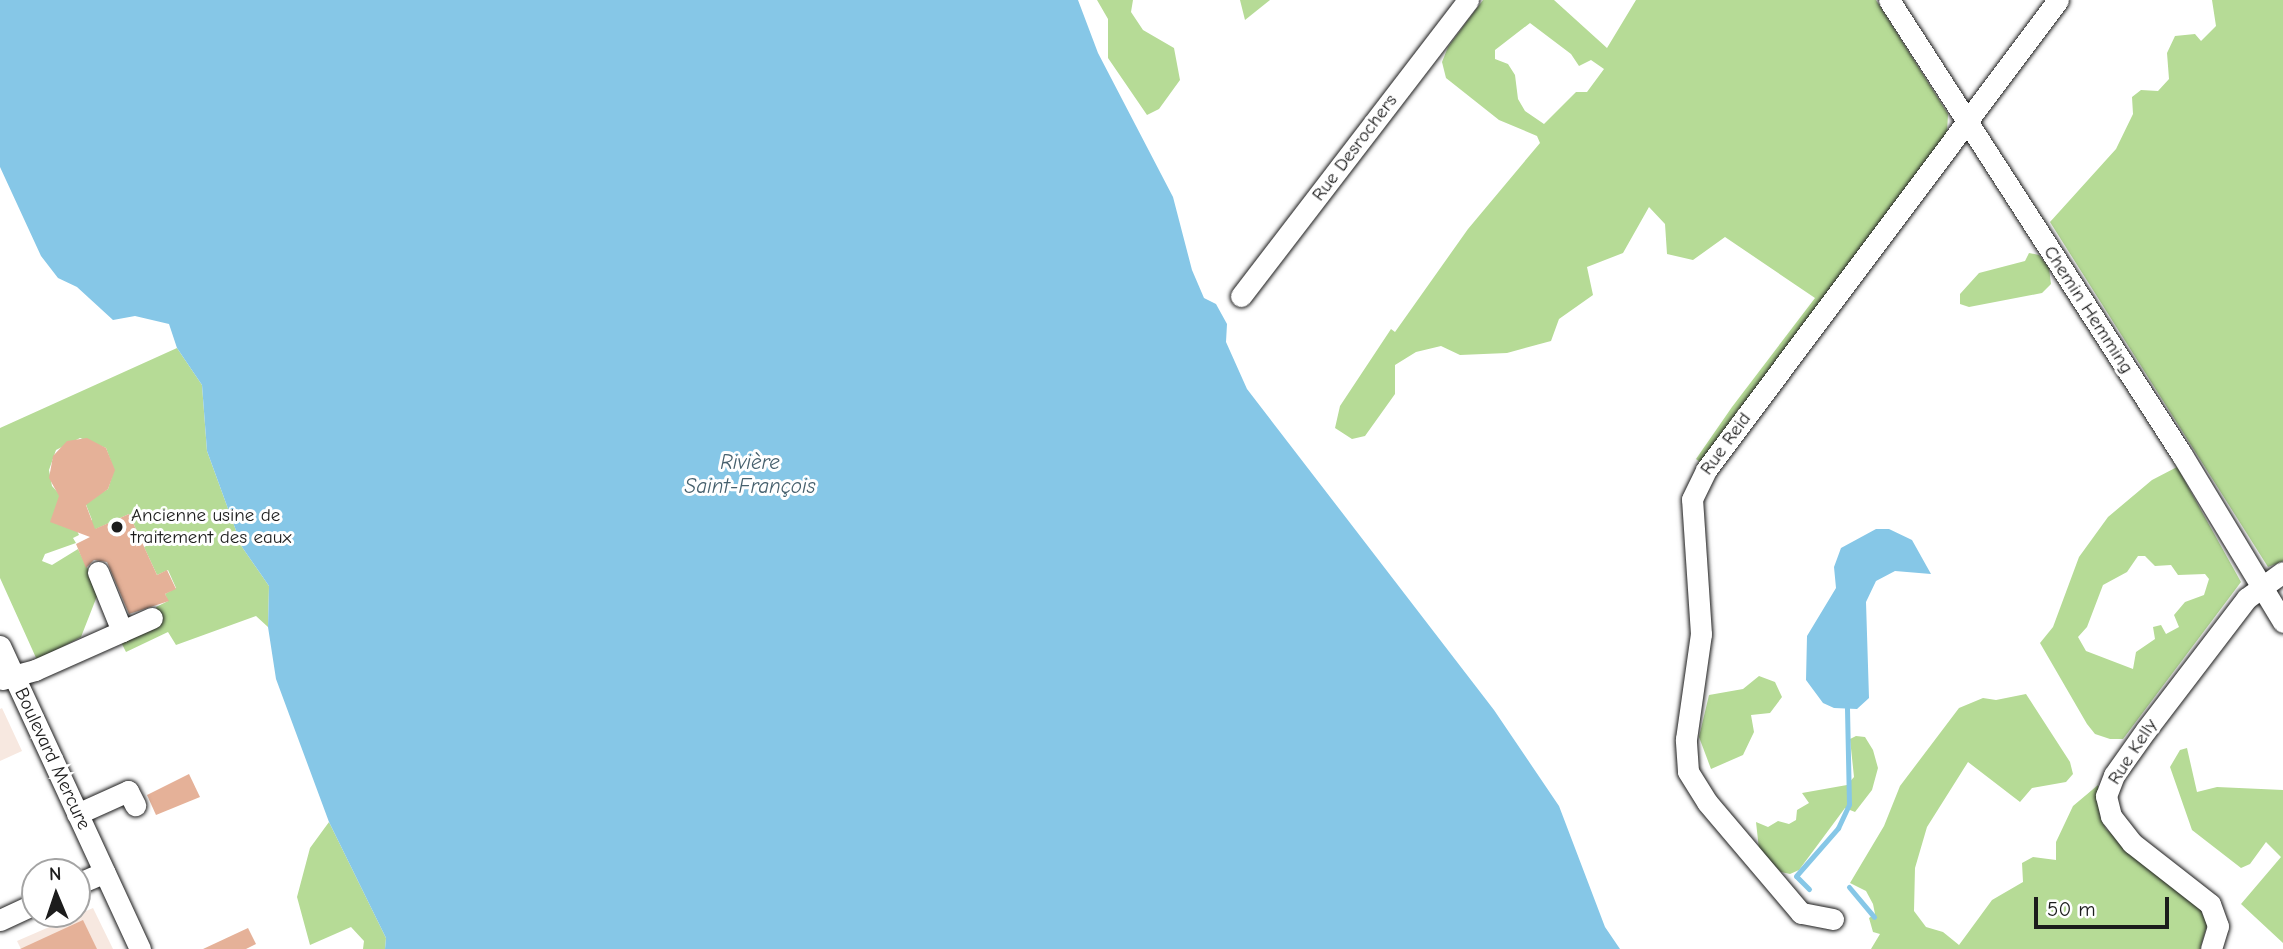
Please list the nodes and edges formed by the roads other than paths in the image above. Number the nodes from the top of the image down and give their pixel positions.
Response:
1 (1468, 0) edge
2 (1889, 0) edge
3 (2058, 0) edge
4 (1968, 122) junction
5 (1241, 296) dead end
6 (98, 572) dead end
7 (2283, 572) edge
8 (2262, 583) junction
9 (152, 618) dead end
10 (2283, 622) edge
11 (122, 631) junction
12 (0, 646) edge
13 (6, 677) edge
14 (135, 805) dead end
15 (77, 814) junction
16 (104, 872) junction
17 (91, 878) edge
18 (21, 910) edge
19 (1833, 919) dead end
20 (0, 920) edge
21 (140, 949) edge
22 (2211, 949) edge

1 - 5 street, Rue Desrochers
2 - 4 street, Chemin Hemming
3 - 4 street, Rue Reid
4 - 8 street, Chemin Hemming
4 - 19 street, Rue Reid
6 - 11 street
7 - 8 street
8 - 10 street, Chemin Hemming
8 - 22 street, Rue Kelly
9 - 11 street
11 - 13 street
12 - 13 street, Boulevard Mercure
13 - 15 street, Boulevard Mercure
14 - 15 street
15 - 16 street, Boulevard Mercure
16 - 17 street
16 - 21 street, Boulevard Mercure
18 - 20 street

